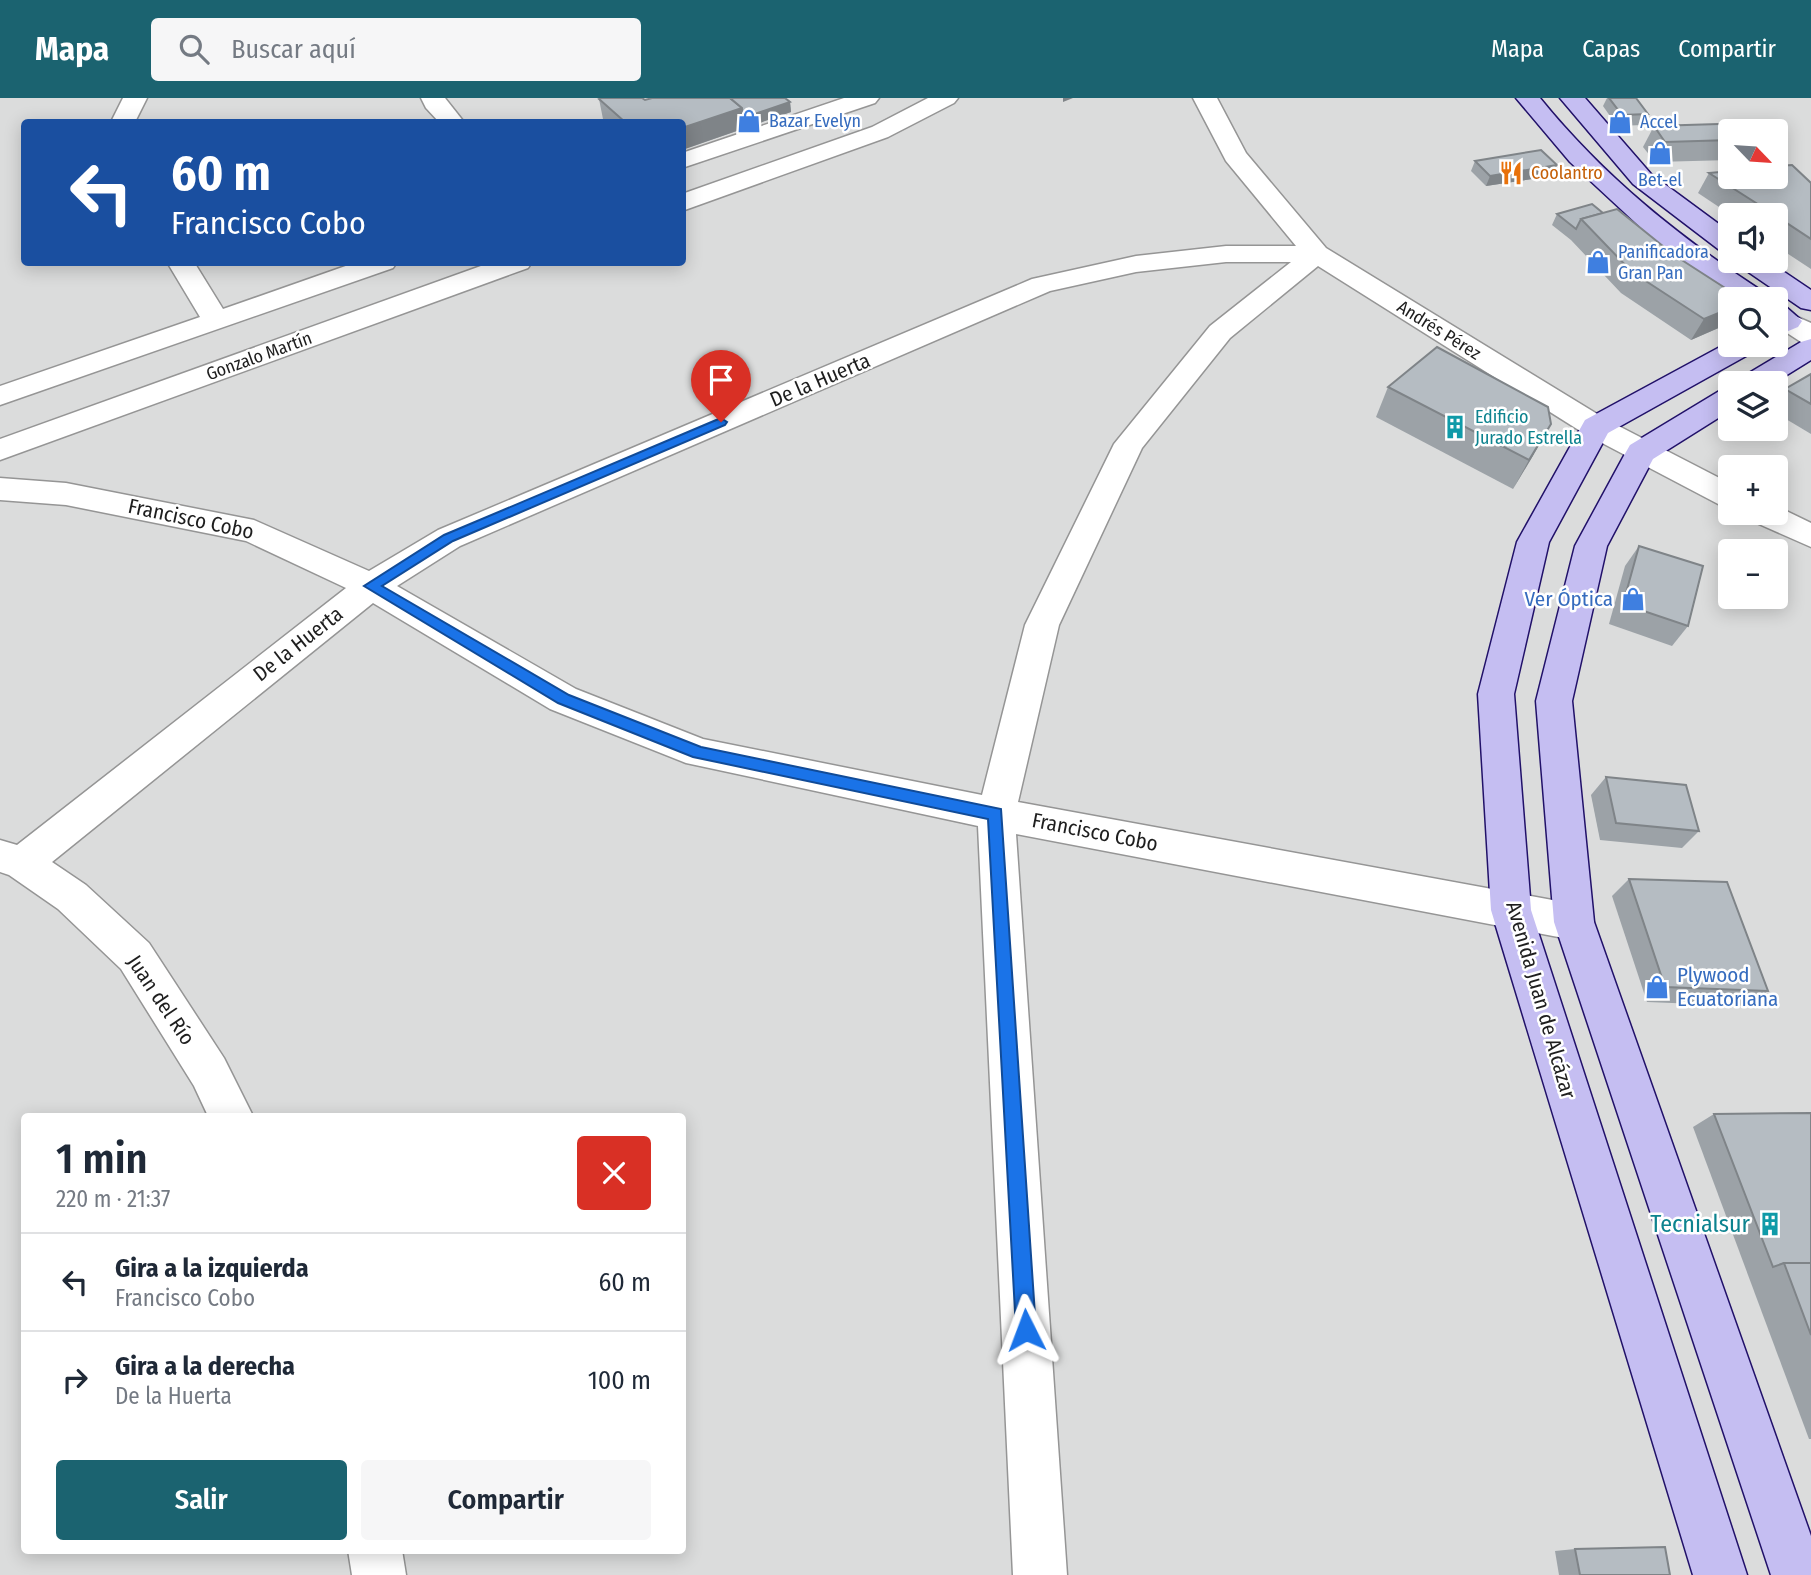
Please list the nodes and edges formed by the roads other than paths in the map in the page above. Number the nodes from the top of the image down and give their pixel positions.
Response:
1 (135, 98) edge
2 (433, 98) edge
3 (867, 98) edge
4 (946, 98) edge
5 (1205, 98) edge
6 (1528, 98) edge
7 (1572, 98) edge
8 (124, 119) edge
9 (449, 119) edge
10 (686, 160) edge
11 (686, 202) edge
12 (1718, 236) edge
13 (1317, 254) junction
14 (182, 266) edge
15 (372, 266) edge
16 (508, 266) edge
17 (1768, 273) edge
18 (1736, 287) edge
19 (1811, 302) edge
20 (215, 319) junction
21 (1811, 348) edge
22 (1723, 357) edge
23 (1774, 371) edge
24 (0, 396) edge
25 (1718, 405) edge
26 (1596, 427) junction
27 (61, 428) junction
28 (0, 450) edge
29 (1641, 452) junction
30 (0, 489) edge
31 (1718, 490) edge
32 (66, 494) junction
33 (1788, 525) edge
34 (1811, 536) edge
35 (371, 586) junction
36 (996, 814) junction
37 (11, 860) edge
38 (1511, 910) junction
39 (1574, 922) junction
40 (230, 1113) edge
41 (376, 1554) edge
42 (379, 1575) edge
43 (1040, 1575) edge
44 (1720, 1575) edge
45 (1798, 1575) edge

1 - 8 street
2 - 9 street
3 - 10 street
4 - 11 street
5 - 13 street, Andrés Pérez
6 - 18 street
7 - 12 street
13 - 26 street, Andrés Pérez
13 - 35 street, De la Huerta
13 - 36 street
14 - 20 street
15 - 20 street
16 - 27 street, Gonzalo Martín
17 - 19 street
20 - 24 street
21 - 23 street
22 - 26 street
25 - 29 street
26 - 29 street, Andrés Pérez
26 - 38 street, Avenida Juan de Alcázar
27 - 28 street, Gonzalo Martín
27 - 32 street
29 - 31 street, Andrés Pérez
29 - 39 street
30 - 32 street, Francisco Cobo
32 - 35 street, Francisco Cobo
33 - 34 street
35 - 36 street, Francisco Cobo
35 - 37 street, De la Huerta
36 - 38 street, Francisco Cobo
36 - 43 street
37 - 40 street, Juan del Río
38 - 39 street, Francisco Cobo
38 - 44 street, Avenida Juan de Alcázar
39 - 45 street
41 - 42 street

